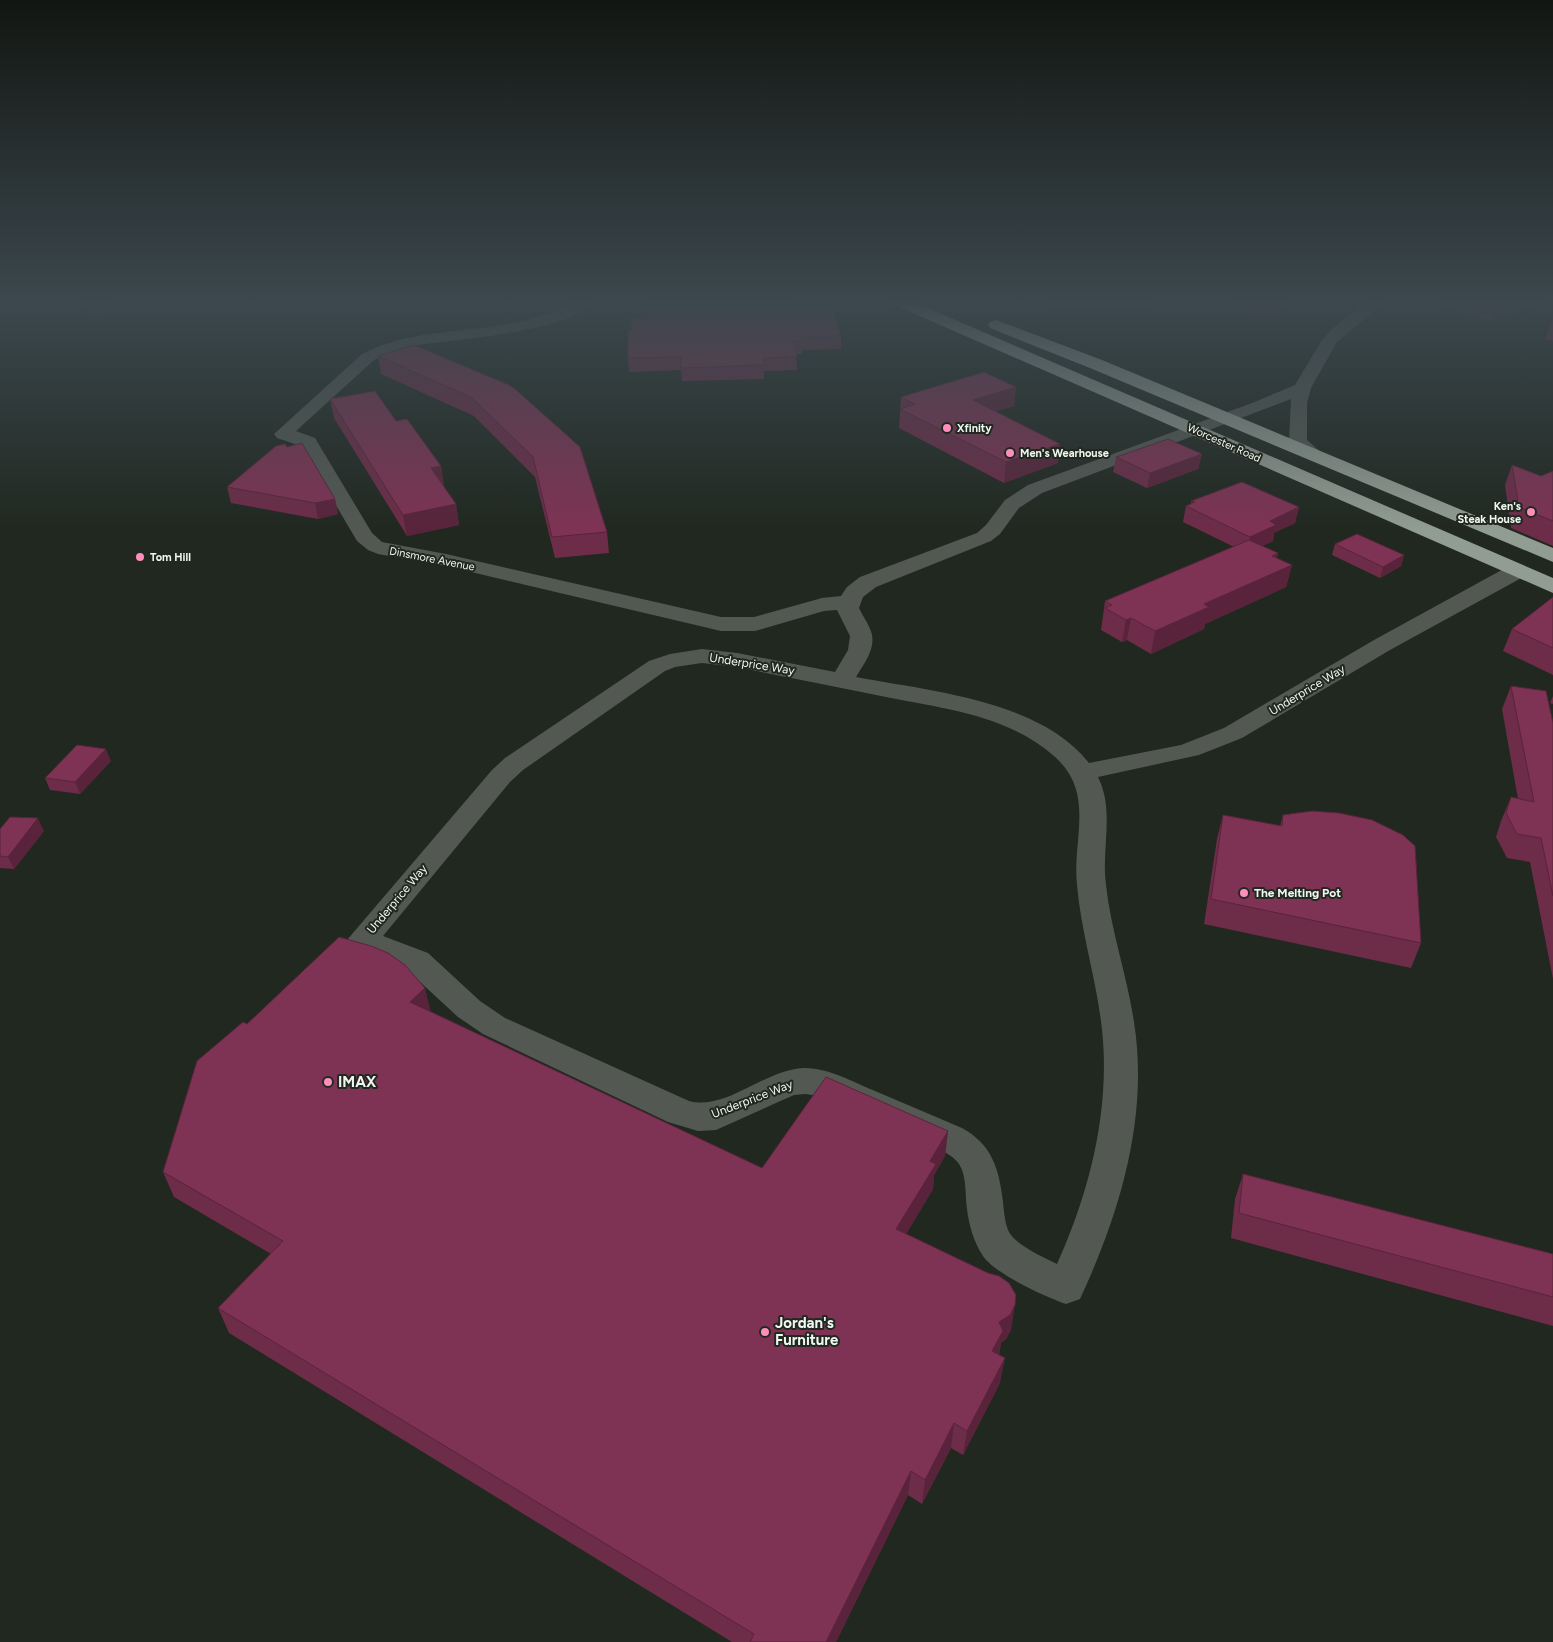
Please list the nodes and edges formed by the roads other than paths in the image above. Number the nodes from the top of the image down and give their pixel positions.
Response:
1 (346, 377) edge
2 (1071, 377) edge
3 (1126, 377) edge
4 (1312, 377) edge
5 (1301, 396) junction
6 (1226, 418) junction
7 (1251, 429) junction
8 (1193, 430) junction
9 (1316, 456) junction
10 (1553, 556) edge
11 (1517, 571) junction
12 (1553, 586) edge
13 (848, 602) junction
14 (842, 680) junction
15 (1082, 772) junction

1 - 13 street, Dinsmore Avenue
2 - 8 highway, Worcester Road
3 - 6 highway, Worcester Road
4 - 5 street
5 - 6 street
5 - 7 street
5 - 9 street
6 - 7 highway, Worcester Road
6 - 8 street
7 - 8 street
7 - 9 highway, Worcester Road
8 - 11 highway, Worcester Road
8 - 13 street
9 - 10 highway, Worcester Road
11 - 12 highway, Worcester Road
11 - 15 street, Underprice Way
13 - 14 street
14 - 15 street, Underprice Way
14 - 15 street, Underprice Way

